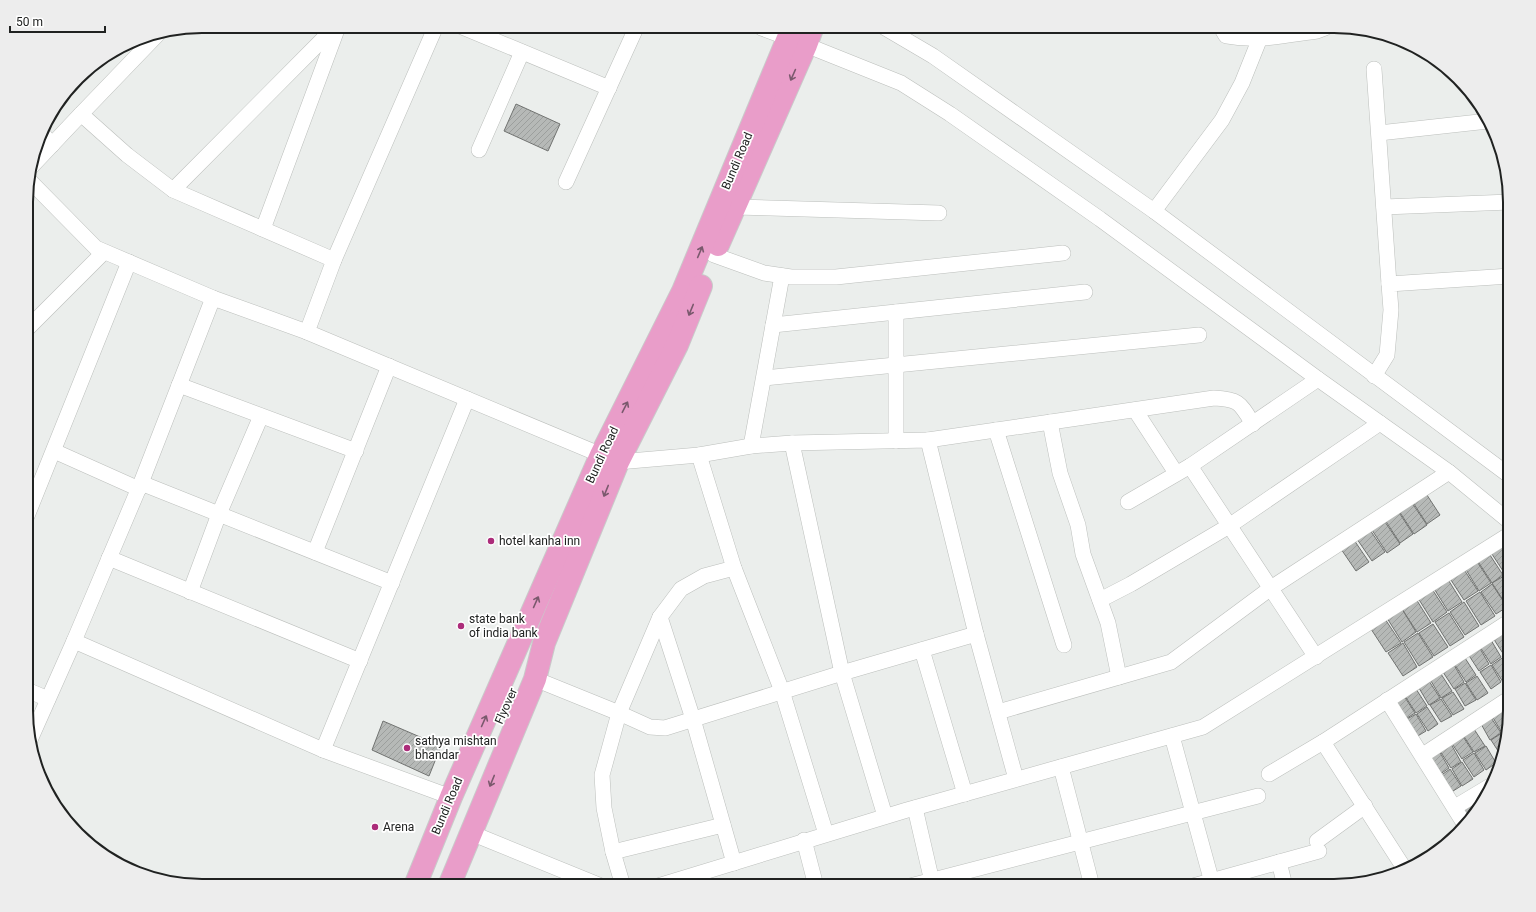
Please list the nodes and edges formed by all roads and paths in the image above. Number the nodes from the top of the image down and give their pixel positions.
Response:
1 (330, 33) edge
2 (334, 33) edge
3 (433, 33) edge
4 (477, 33) edge
5 (634, 33) edge
6 (800, 33) edge
7 (894, 33) edge
8 (1224, 33) edge
9 (1301, 33) edge
10 (1260, 38) junction
11 (151, 41) edge
12 (522, 52) junction
13 (1374, 69) dead end
14 (609, 88) junction
15 (81, 114) junction
16 (1482, 122) edge
17 (1379, 133) junction
18 (46, 138) edge
19 (52, 146) junction
20 (479, 150) dead end
21 (39, 159) edge
22 (566, 182) dead end
23 (34, 185) edge
24 (173, 190) junction
25 (1503, 202) edge
26 (735, 207) junction
27 (1384, 207) junction
28 (1154, 211) junction
29 (939, 213) dead end
30 (263, 229) junction
31 (104, 252) junction
32 (1063, 253) dead end
33 (714, 255) junction
34 (334, 260) junction
35 (129, 262) junction
36 (782, 276) junction
37 (1503, 276) edge
38 (1389, 284) junction
39 (1086, 292) dead end
40 (213, 298) junction
41 (896, 312) junction
42 (33, 324) edge
43 (773, 325) junction
44 (306, 332) junction
45 (1199, 335) dead end
46 (897, 364) junction
47 (389, 366) junction
48 (1374, 376) junction
49 (764, 378) junction
50 (1318, 379) junction
51 (179, 385) junction
52 (467, 399) junction
53 (1135, 410) junction
54 (262, 416) junction
55 (1050, 422) junction
56 (1380, 423) junction
57 (1253, 424) junction
58 (996, 430) junction
59 (928, 440) junction
60 (896, 441) junction
61 (792, 444) junction
62 (751, 446) junction
63 (54, 450) junction
64 (356, 451) junction
65 (699, 455) junction
66 (609, 458) junction
67 (1190, 466) junction
68 (1503, 471) edge
69 (1449, 472) junction
70 (1176, 473) junction
71 (140, 486) junction
72 (33, 500) edge
73 (1128, 502) dead end
74 (219, 514) junction
75 (1503, 516) edge
76 (1230, 526) junction
77 (1503, 538) edge
78 (315, 552) junction
79 (109, 558) junction
80 (734, 568) junction
81 (392, 583) junction
82 (1271, 588) junction
83 (190, 592) junction
84 (1100, 600) junction
85 (660, 617) junction
86 (1503, 625) edge
87 (976, 634) junction
88 (74, 641) junction
89 (1064, 646) dead end
90 (922, 650) junction
91 (1316, 657) junction
92 (360, 661) junction
93 (842, 673) junction
94 (527, 677) junction
95 (1119, 677) junction
96 (782, 691) junction
97 (33, 692) edge
98 (48, 699) junction
99 (1387, 700) junction
100 (1503, 703) edge
101 (998, 712) junction
102 (619, 713) junction
103 (693, 719) junction
104 (34, 731) edge
105 (1172, 736) junction
106 (1323, 742) junction
107 (323, 750) junction
108 (1423, 756) junction
109 (1061, 767) junction
110 (1269, 774) dead end
111 (1016, 779) junction
112 (1482, 791) edge
113 (965, 794) junction
114 (1258, 796) dead end
115 (451, 797) junction
116 (1364, 806) junction
117 (1455, 807) junction
118 (915, 808) junction
119 (1194, 812) junction
120 (885, 816) junction
121 (1463, 819) edge
122 (723, 825) junction
123 (471, 833) junction
124 (826, 834) junction
125 (804, 840) junction
126 (1081, 842) junction
127 (613, 852) junction
128 (1279, 862) junction
129 (734, 863) junction
130 (1402, 865) edge
131 (418, 879) edge
132 (432, 879) edge
133 (452, 879) edge
134 (584, 879) edge
135 (621, 879) edge
136 (681, 879) edge
137 (814, 879) edge
138 (932, 879) edge
139 (947, 879) edge
140 (1090, 879) edge
141 (1211, 879) edge
142 (1225, 879) edge
143 (1283, 879) edge

1 - 24 street
2 - 30 street
3 - 34 street
4 - 12 street
5 - 14 street
6 -> 26 main road, Bundi Road
6 - 50 street
66 -> 6 main road, Bundi Road
7 - 28 street
8 - 10 street
9 - 10 street
10 - 28 street
11 - 15 street
12 - 14 street
12 - 20 street
13 - 17 street
14 - 22 street
15 - 19 street
15 - 24 street
16 - 17 street
17 - 27 street
18 - 19 street
19 - 21 street
23 - 31 street
24 - 30 street
25 - 27 street
26 - 29 street
26 - 33 main road, Bundi Road
27 - 38 street
28 - 48 street
30 - 34 street
31 - 35 street
31 - 42 street
32 - 36 street
33 - 36 street
33 -> 66 main road, Bundi Road
34 - 44 street
35 - 40 street
35 - 63 street
36 - 43 street
37 - 38 street
38 - 48 street
39 - 41 street
40 - 44 street
40 - 51 street
41 - 43 street
41 - 46 street
43 - 49 street
44 - 47 street
45 - 46 street
46 - 49 street
46 - 60 street
47 - 52 street
47 - 64 street
48 - 68 street
49 - 62 street
50 - 56 street
50 - 57 street
51 - 54 street
51 - 71 street
52 - 66 street
52 - 81 street
53 - 55 street
53 - 57 street
53 - 70 street
54 - 64 street
54 - 74 street
55 - 58 street
55 - 84 street
56 - 69 street
56 - 76 street
57 - 67 street
58 - 59 street
58 - 89 street
59 - 60 street
59 - 87 street
60 - 61 street
61 - 62 street
61 - 93 street
62 - 65 street
63 - 71 street
63 - 72 street
64 - 78 street
65 - 66 street
65 - 80 street
66 -> 94 main road, Bundi Road
115 -> 66 main road, Bundi Road
67 - 70 street
67 - 76 street
69 - 75 street
69 - 82 street
70 - 73 street
71 - 74 street
71 - 79 street
74 - 78 street
74 - 83 street
76 - 82 street
76 - 84 street
77 - 91 street
78 - 81 street
79 - 83 street
79 - 88 street
80 - 85 street
80 - 96 street
81 - 92 street
82 - 91 street
82 - 95 street
83 - 92 street
84 - 95 street
85 - 102 street
85 - 103 street
86 - 99 street
87 - 90 street
87 - 101 street
88 - 98 street
88 - 107 street
90 - 93 street
90 - 113 street
91 - 105 street
92 - 107 street
93 - 96 street
93 - 120 street
94 - 102 street
94 -> 123 main road, Bundi Road
94 - 132 main road, Flyover
95 - 101 street
96 - 103 street
96 - 124 street
97 - 98 street
98 - 104 street
99 - 106 street
99 - 108 street
100 - 108 street
101 - 111 street
102 - 103 street
102 - 127 street
103 - 122 street
105 - 109 street
105 - 119 street
106 - 110 street
106 - 116 street
107 - 115 street
108 - 117 street
109 - 111 street
109 - 126 street
111 - 113 street
112 - 117 street
113 - 118 street
114 - 119 street
115 - 131 main road, Bundi Road
116 - 128 street
116 - 130 street
117 - 121 street
118 - 120 street
118 - 138 street
119 - 126 street
119 - 141 street
120 - 124 street
122 - 127 street
122 - 129 street
123 - 133 main road, Bundi Road
123 - 134 street
124 - 125 street
125 - 129 street
125 - 137 street
126 - 139 street
126 - 140 street
127 - 135 street
128 - 142 street
128 - 143 street
129 - 136 street

